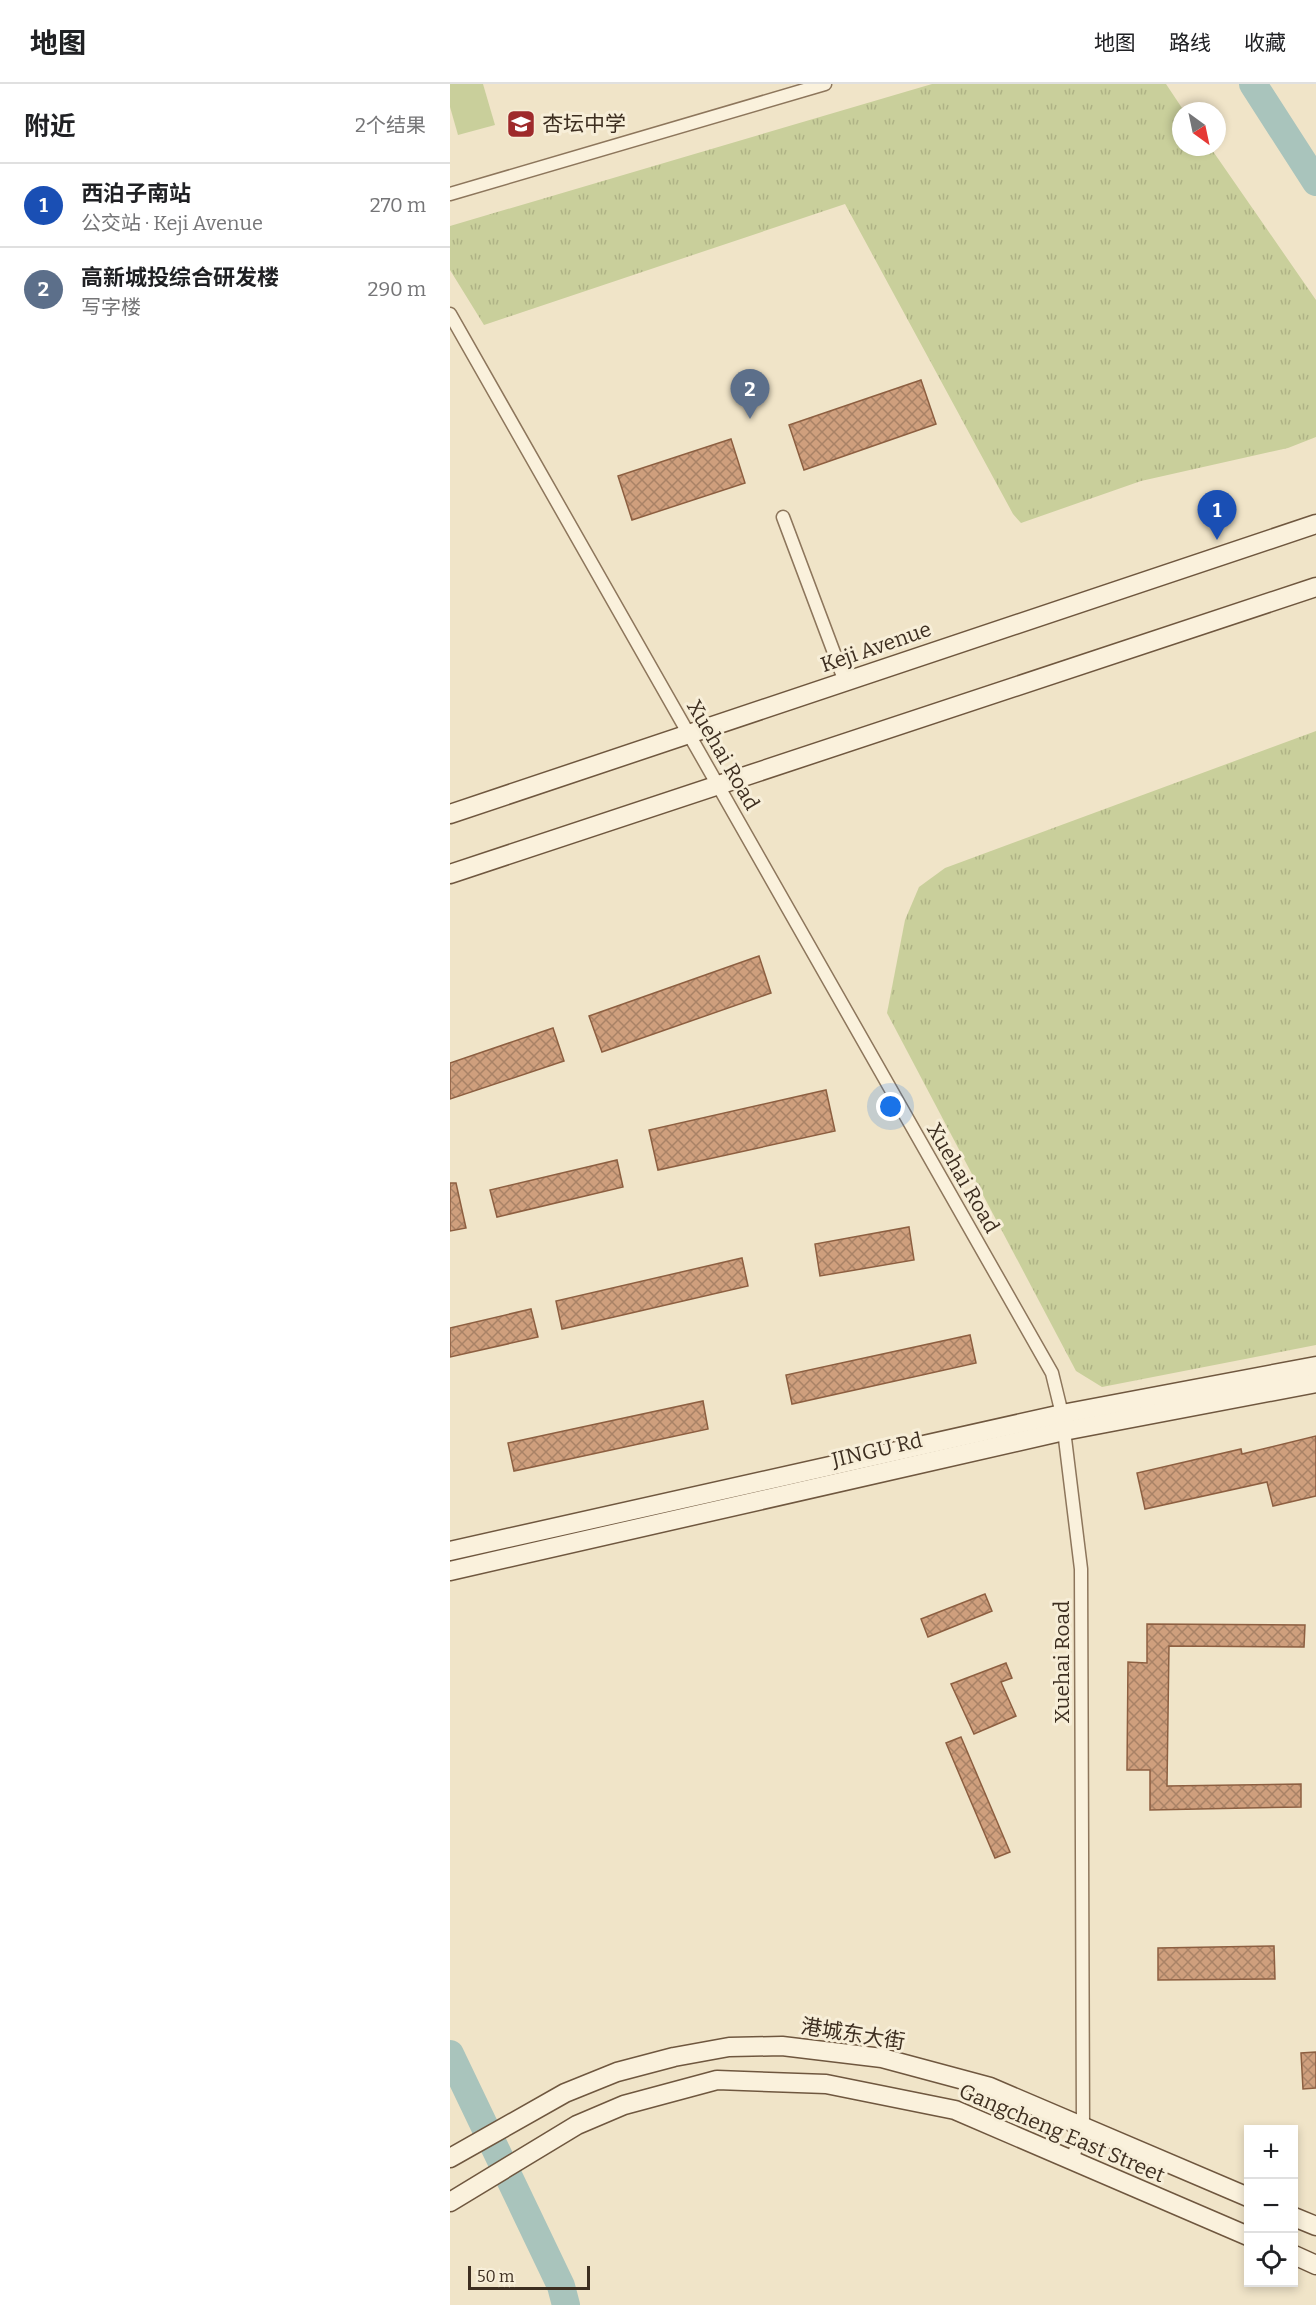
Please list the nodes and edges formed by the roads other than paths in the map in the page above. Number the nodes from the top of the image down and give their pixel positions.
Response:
1 (825, 84) edge
2 (450, 194) edge
3 (450, 314) edge
4 (783, 517) dead end
5 (1316, 524) edge
6 (1316, 587) edge
7 (845, 682) junction
8 (688, 734) junction
9 (718, 785) junction
10 (450, 814) edge
11 (450, 874) edge
12 (1316, 1366) edge
13 (1316, 1383) edge
14 (1063, 1423) junction
15 (450, 1551) edge
16 (450, 1571) edge
17 (1083, 2127) junction
18 (453, 2156) edge
19 (1071, 2160) junction
20 (1244, 2195) edge
21 (450, 2202) edge
22 (1298, 2219) edge
23 (1316, 2226) edge
24 (1244, 2234) edge
25 (1298, 2257) edge
26 (1316, 2265) edge

1 - 2 street
3 - 8 street, Xuehai Road
4 - 7 street
5 - 7 main road, Keji Avenue
6 - 9 main road
7 - 8 main road, Keji Avenue
8 - 9 street, Xuehai Road
8 - 10 main road, Keji Avenue
9 - 11 main road
9 - 14 street, Xuehai Road
12 - 14 main road, JINGU Rd
13 - 14 main road, JINGU Rd
14 - 15 main road, JINGU Rd
14 - 16 main road, JINGU Rd
14 - 17 street, Xuehai Road
17 - 18 main road, 港城东大街
17 - 19 street, Xuehai Road
17 - 20 main road, 港城东大街
19 - 21 main road, Gangcheng East Street
19 - 24 main road, Gangcheng East Street
22 - 23 main road
25 - 26 main road

